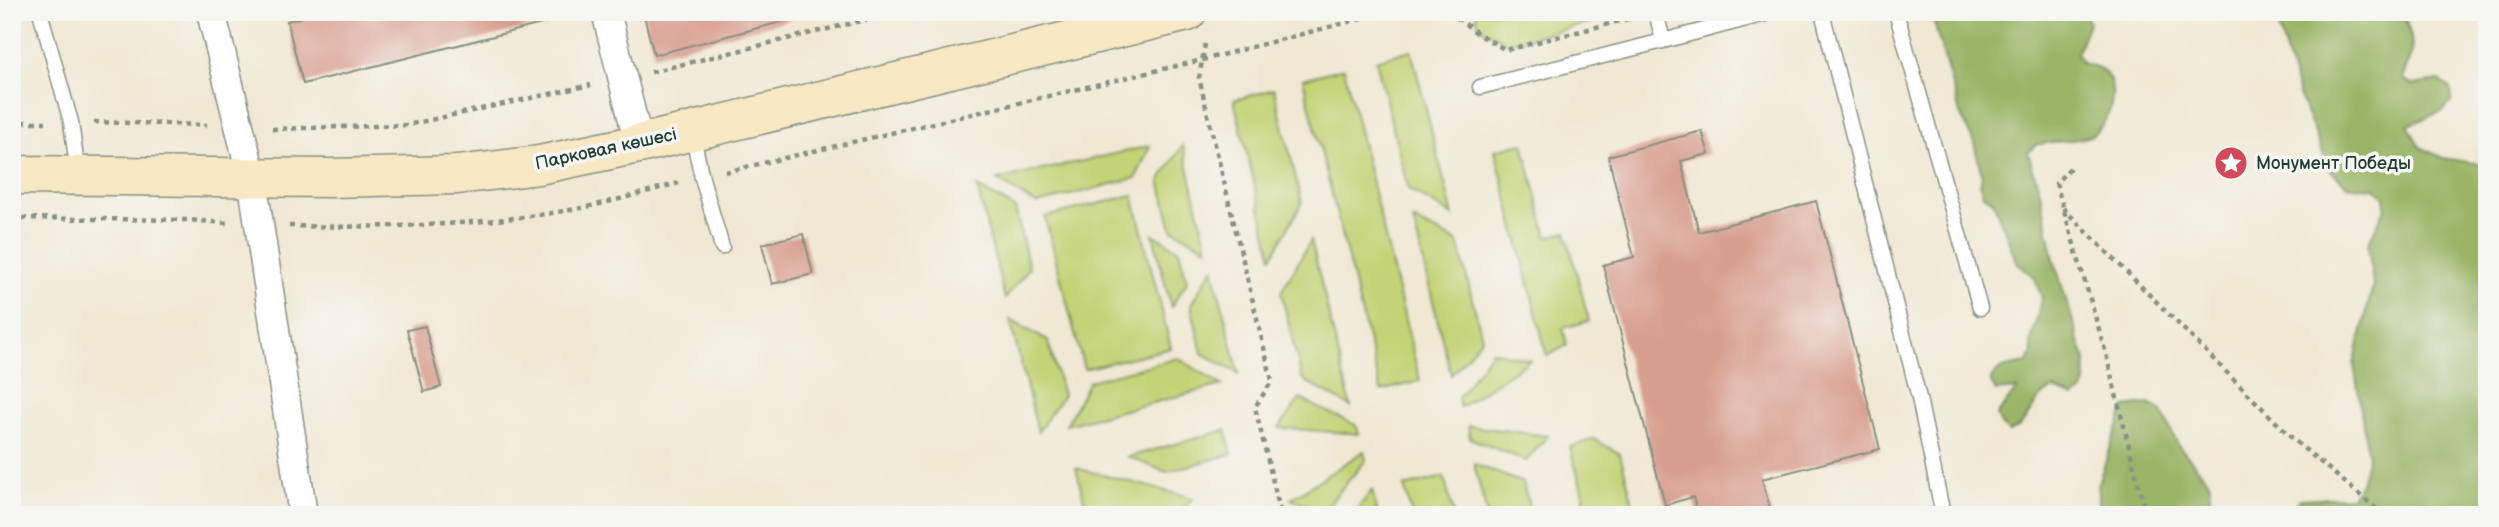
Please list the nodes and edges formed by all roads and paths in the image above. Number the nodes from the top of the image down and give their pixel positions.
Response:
1 (40, 12) edge
2 (211, 12) edge
3 (606, 12) edge
4 (898, 12) edge
5 (1387, 12) edge
6 (1449, 12) edge
7 (1656, 12) edge
8 (1773, 12) edge
9 (1822, 12) edge
10 (1896, 12) edge
11 (1634, 17) dead end
12 (1196, 26) edge
13 (1663, 41) junction
14 (1202, 60) junction
15 (623, 78) junction
16 (1118, 80) dead end
17 (1480, 87) dead end
18 (12, 122) edge
19 (71, 122) junction
20 (240, 127) junction
21 (692, 130) junction
22 (639, 144) junction
23 (2070, 168) dead end
24 (12, 175) edge
25 (78, 175) junction
26 (252, 178) junction
27 (2063, 208) junction
28 (722, 247) dead end
29 (1980, 308) dead end
30 (303, 515) edge
31 (1281, 515) edge
32 (1943, 515) edge
33 (2146, 515) edge
34 (2384, 515) edge

1 - 19 lane
2 - 20 street
3 - 15 street
4 - 15 path
5 - 14 path
6 - 11 path
7 - 13 lane
8 - 13 lane
9 - 32 lane
10 - 29 lane
12 - 14 path
12 - 21 street, Парковая көшесі
13 - 17 lane
14 - 16 path
14 - 31 path
15 - 20 path
15 - 22 street
18 - 19 path
19 - 20 path
19 - 25 lane
20 - 26 street
21 - 22 street, Парковая көшесі
21 - 28 lane
22 - 26 street, Парковая көшесі
23 - 27 path
24 - 25 street, Парковая көшесі
25 - 26 street, Парковая көшесі
26 - 30 street
27 - 33 path
27 - 34 path

